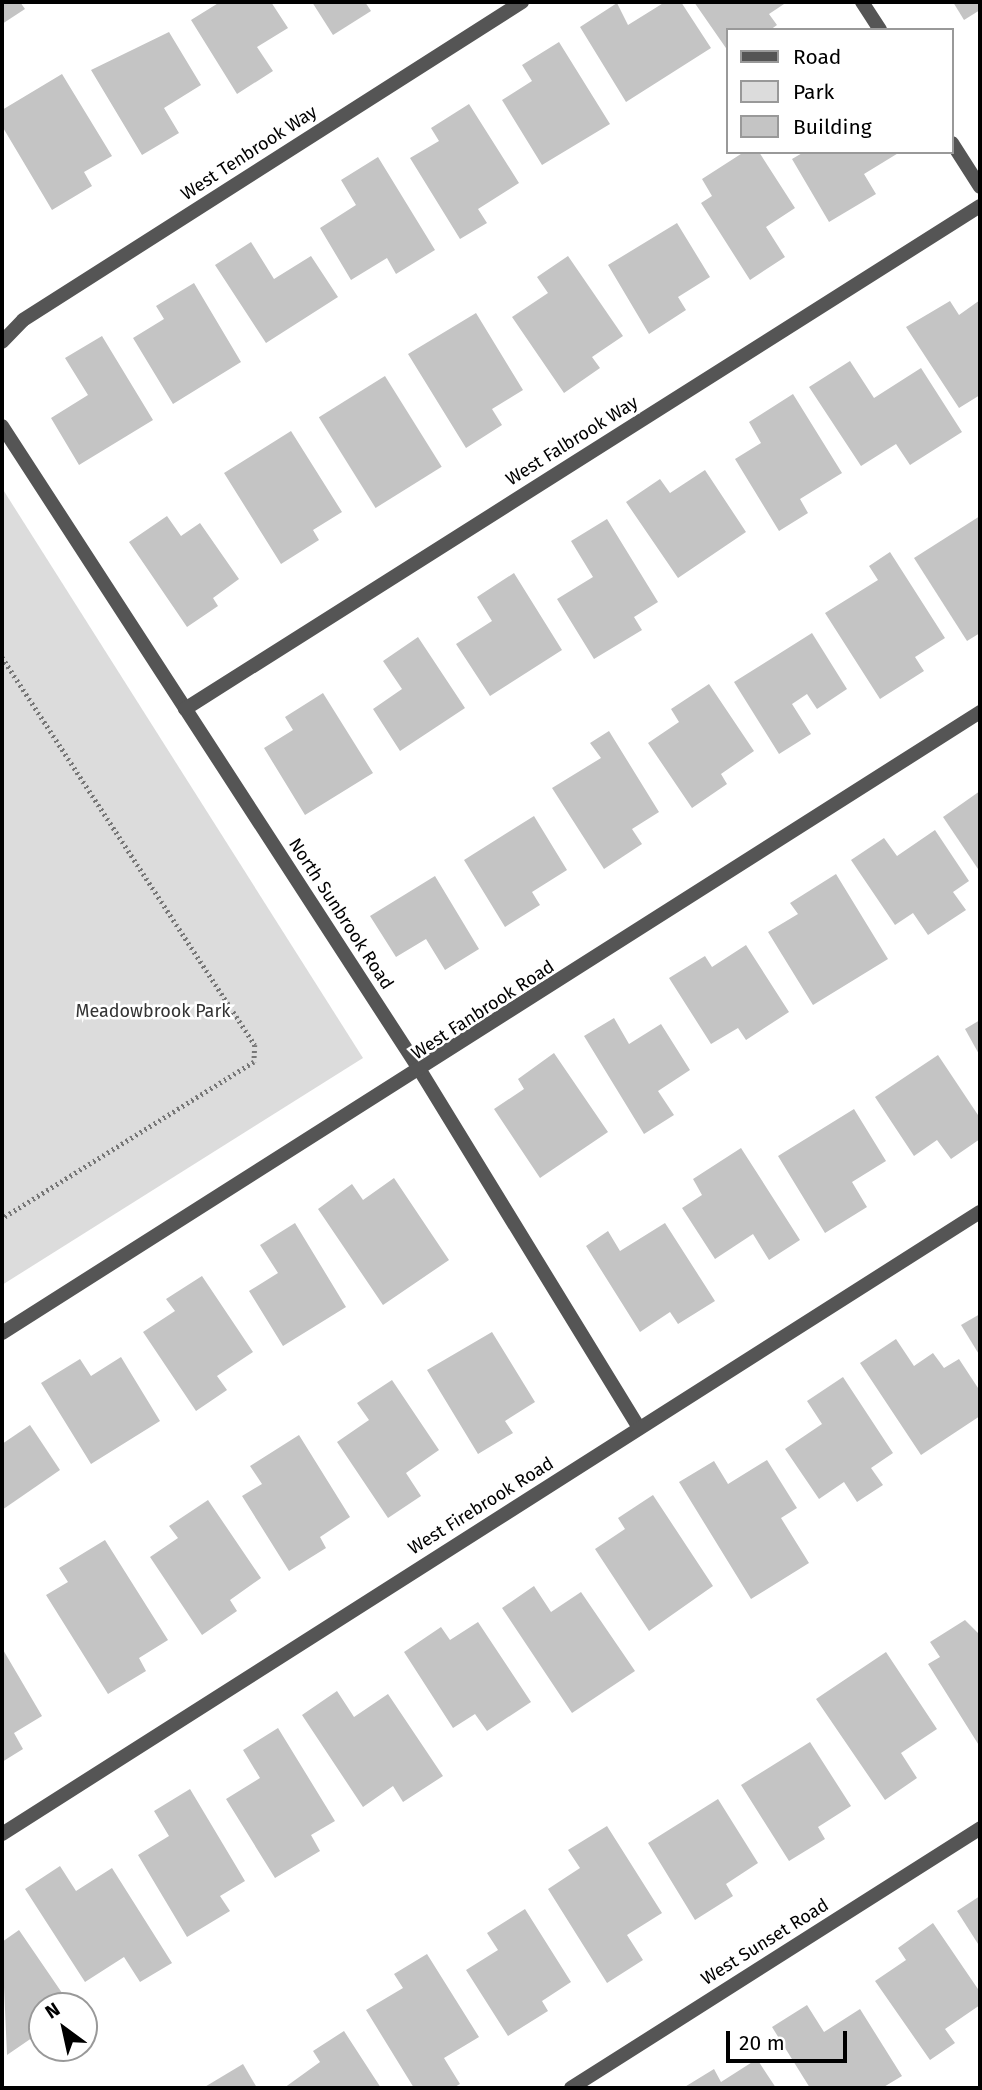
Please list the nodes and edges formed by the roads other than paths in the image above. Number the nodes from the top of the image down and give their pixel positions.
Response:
1 (522, 2) edge
2 (862, 2) edge
3 (879, 28) edge
4 (954, 146) edge
5 (980, 187) edge
6 (980, 206) edge
7 (2, 342) edge
8 (2, 426) edge
9 (185, 709) junction
10 (980, 712) edge
11 (421, 1072) junction
12 (980, 1212) edge
13 (2, 1333) edge
14 (639, 1428) junction
15 (980, 1829) edge
16 (2, 1834) edge
17 (570, 2088) edge

1 - 7 street, West Tenbrook Way
2 - 3 street
4 - 5 street
6 - 9 street, West Falbrook Way
8 - 9 street, North Sunbrook Road
9 - 11 street, North Sunbrook Road
10 - 11 street, West Fanbrook Road
11 - 13 street, West Fanbrook Road
11 - 14 street, North Sunbrook Road
12 - 14 street, West Firebrook Road
14 - 16 street, West Firebrook Road
15 - 17 street, West Sunset Road

